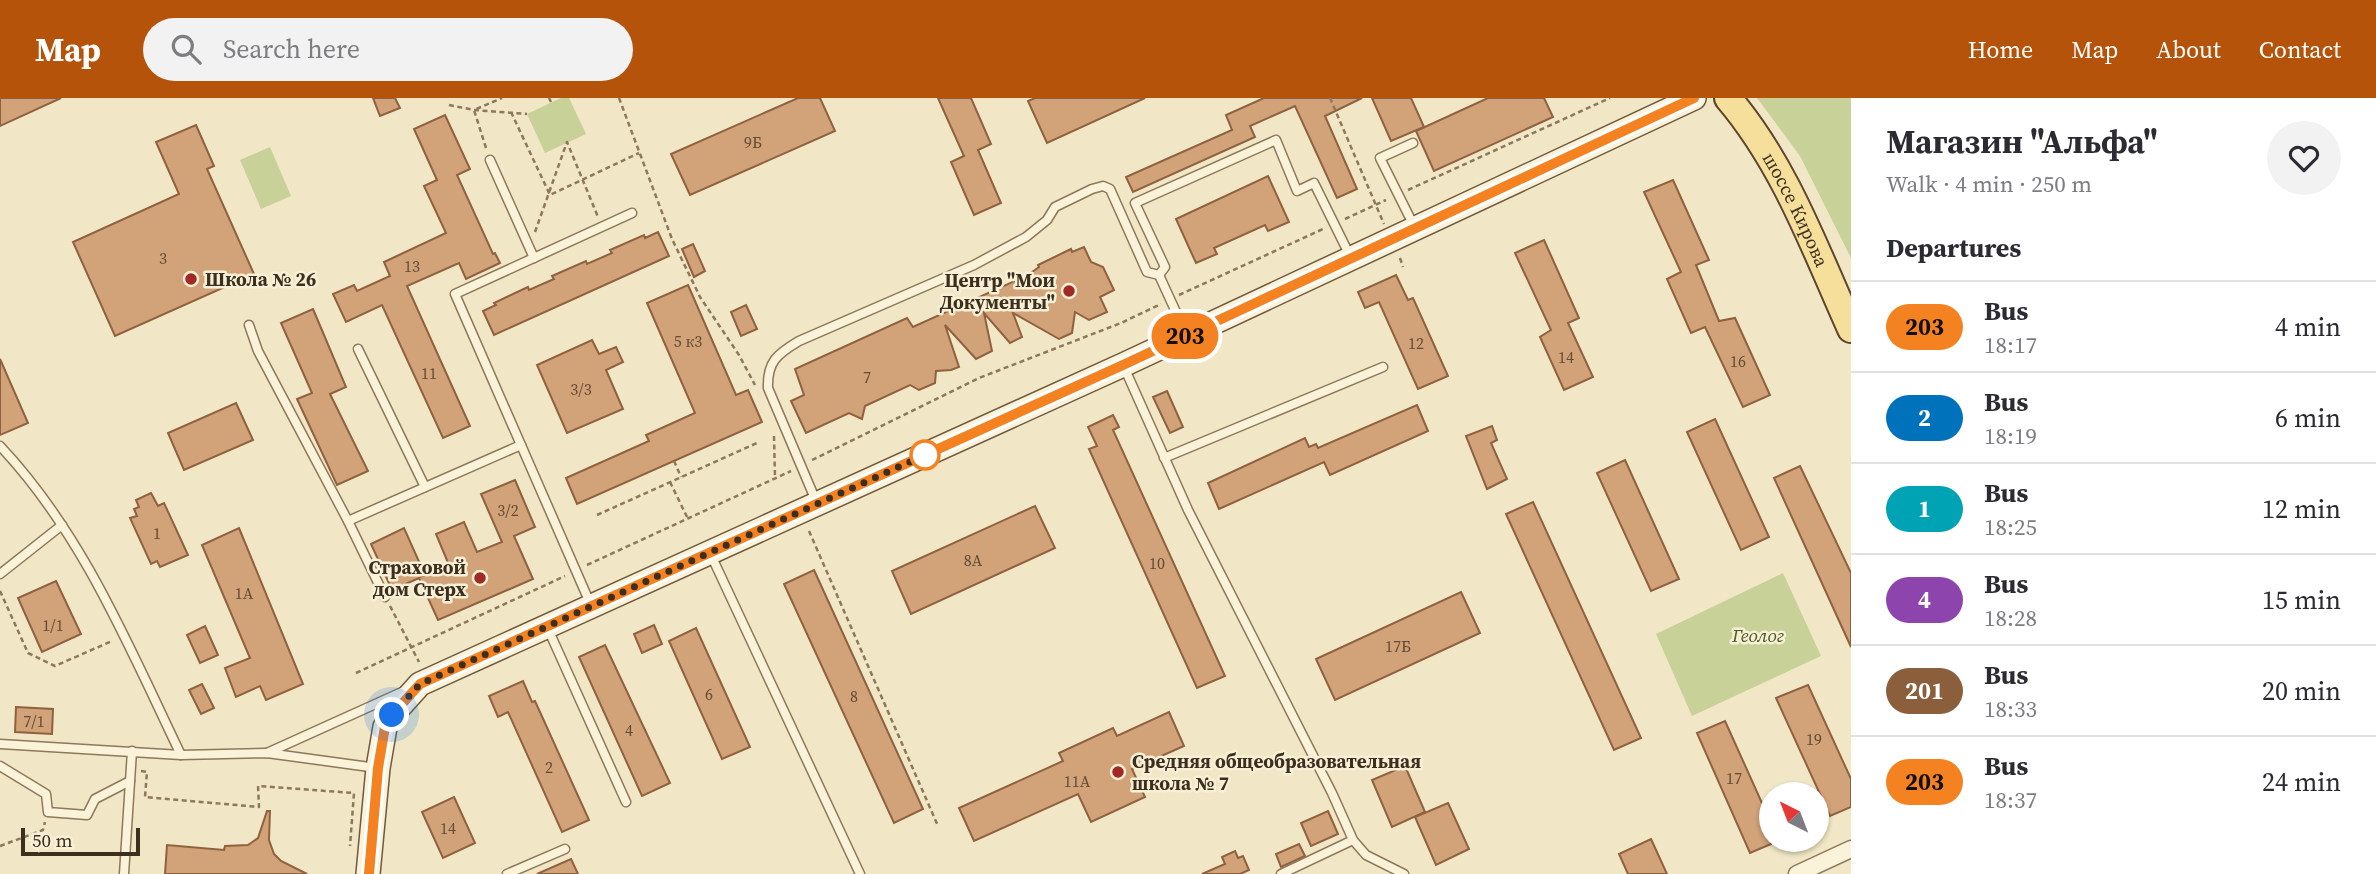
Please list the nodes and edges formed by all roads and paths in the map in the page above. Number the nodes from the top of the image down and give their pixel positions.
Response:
1 (502, 98) edge
2 (619, 98) edge
3 (1330, 98) edge
4 (1610, 98) edge
5 (1694, 98) edge
6 (1728, 98) edge
7 (449, 105) dead end
8 (474, 110) junction
9 (512, 113) junction
10 (527, 114) dead end
11 (1413, 143) dead end
12 (640, 153) junction
13 (490, 160) joint
14 (583, 179) junction
15 (550, 195) junction
16 (1398, 195) junction
17 (1376, 205) junction
18 (632, 213) dead end
19 (1334, 224) junction
20 (602, 227) junction
21 (1415, 229) junction
22 (1391, 240) junction
23 (529, 248) junction
24 (534, 258) junction
25 (1351, 258) junction
26 (1403, 267) dead end
27 (1159, 275) junction
28 (1169, 300) junction
29 (249, 325) dead end
30 (1851, 329) edge
31 (1187, 336) junction
32 (358, 349) dead end
33 (1123, 365) junction
34 (1382, 367) dead end
35 (757, 388) dead end
36 (774, 433) dead end
37 (757, 443) dead end
38 (521, 445) junction
39 (0, 446) edge
40 (1164, 458) junction
41 (674, 461) dead end
42 (801, 466) junction
43 (681, 478) junction
44 (775, 479) junction
45 (670, 482) junction
46 (425, 487) junction
47 (818, 504) junction
48 (597, 515) dead end
49 (688, 519) junction
50 (348, 521) junction
51 (62, 525) junction
52 (809, 531) dead end
53 (710, 552) junction
54 (576, 571) junction
55 (0, 574) edge
56 (0, 591) edge
57 (385, 597) joint
58 (591, 606) junction
59 (547, 626) junction
60 (124, 636) junction
61 (411, 647) junction
62 (356, 673) dead end
63 (424, 683) junction
64 (0, 744) edge
65 (132, 751) junction
66 (267, 753) junction
67 (181, 755) junction
68 (0, 766) edge
69 (378, 768) junction
70 (131, 769) junction
71 (130, 781) junction
72 (626, 802) dead end
73 (48, 812) junction
74 (937, 826) dead end
75 (1353, 840) junction
76 (0, 846) edge
77 (350, 847) dead end
78 (565, 849) dead end
79 (1851, 849) edge
80 (124, 874) edge
81 (369, 874) edge
82 (507, 874) edge
83 (860, 874) edge
84 (1280, 874) edge
85 (1404, 874) edge
86 (1797, 874) edge

1 - 8 path
2 - 12 path
3 - 17 path
4 - 16 path
5 - 21 main road
6 - 30 main road, шоссе Кирова
7 - 8 path
8 - 9 path
8 - 13 path
9 - 10 path
9 - 15 path
11 - 16 lane
12 - 14 path
12 - 35 path
13 - 23 lane
14 - 15 path
14 - 15 path
14 - 20 path
15 - 23 path
16 - 17 path
16 - 21 lane
17 - 19 path
17 - 22 path
18 - 20 lane
19 - 25 lane
19 - 27 lane
19 - 28 path
20 - 24 lane
21 - 22 main road
22 - 25 main road
22 - 26 path
23 - 24 lane
24 - 38 lane
25 - 31 main road
27 - 28 lane
27 - 42 lane
28 - 31 lane
28 - 42 path
29 - 50 lane
31 - 33 main road
32 - 46 lane
33 - 40 lane
33 - 47 main road
34 - 40 lane
36 - 44 path
37 - 43 path
38 - 46 lane
38 - 54 lane
39 - 51 lane
40 - 75 lane
41 - 43 path
42 - 44 path
42 - 47 lane
43 - 45 path
44 - 49 path
45 - 48 path
45 - 49 path
46 - 50 lane
47 - 53 main road
49 - 54 path
50 - 57 lane
51 - 55 lane
51 - 60 lane
52 - 74 path
53 - 58 main road
53 - 83 lane
54 - 58 lane
54 - 61 path
56 - 60 path
57 - 61 path
58 - 59 main road
59 - 63 main road
59 - 72 lane
60 - 67 lane
61 - 62 path
61 - 63 path
63 - 66 lane
63 - 69 main road
64 - 65 lane
65 - 67 lane
65 - 70 lane
66 - 67 lane
66 - 69 lane
68 - 73 lane
69 - 81 main road
70 - 71 lane
70 - 77 path
71 - 73 lane
71 - 80 lane
73 - 76 path
75 - 84 lane
75 - 85 lane
78 - 82 lane
79 - 86 street

